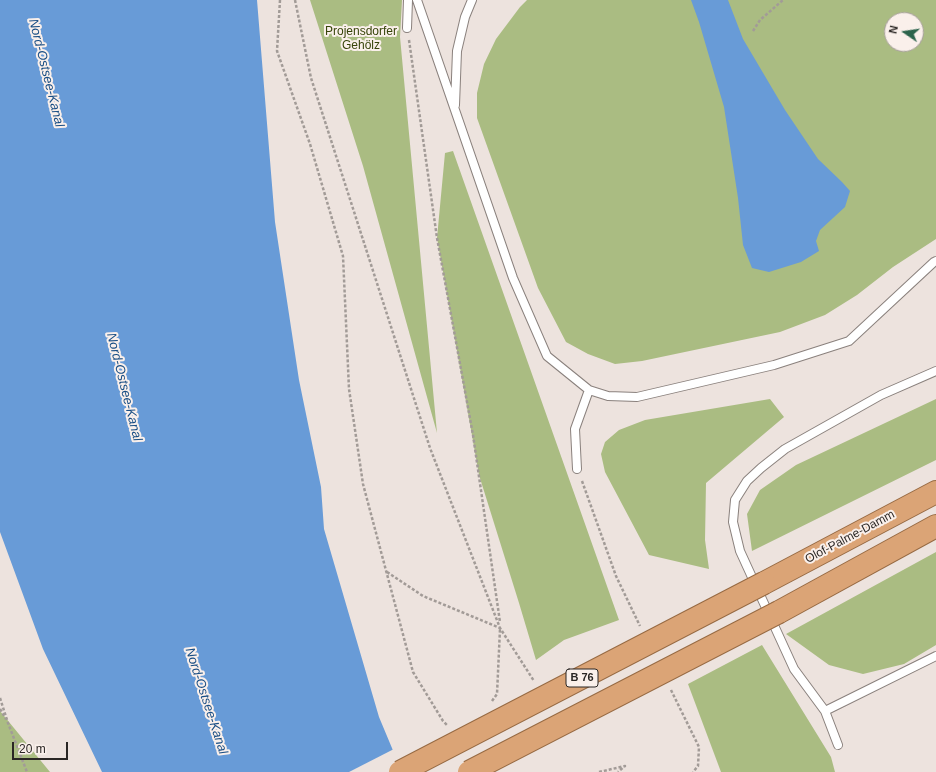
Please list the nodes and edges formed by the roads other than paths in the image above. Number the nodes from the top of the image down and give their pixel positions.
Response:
1 (408, 0) edge
2 (417, 0) edge
3 (472, 0) edge
4 (407, 28) road end
5 (455, 109) junction
6 (936, 261) edge
7 (936, 371) edge
8 (589, 390) junction
9 (577, 469) road end
10 (936, 492) edge
11 (936, 526) edge
12 (936, 656) edge
13 (825, 711) junction
14 (838, 745) dead end
15 (400, 772) edge
16 (469, 772) edge

1 - 4 lane
2 - 5 lane
3 - 5 lane
5 - 8 lane
6 - 8 lane
7 - 13 lane
8 - 9 lane
10 - 15 highway, Olof-Palme-Damm / B 76, bridge
11 - 16 highway, B 76, bridge
12 - 13 lane
13 - 14 lane

